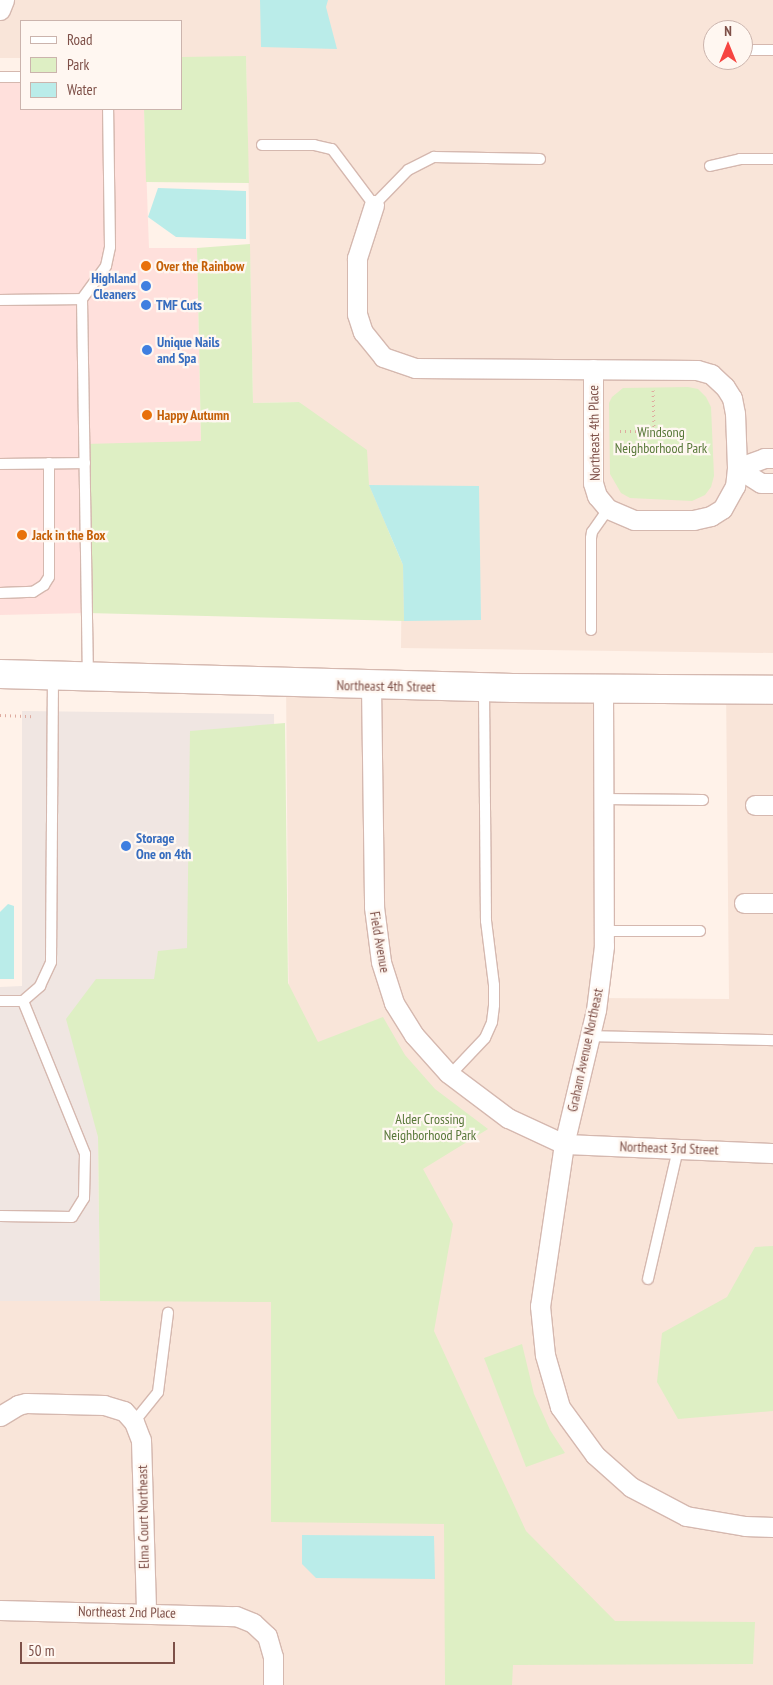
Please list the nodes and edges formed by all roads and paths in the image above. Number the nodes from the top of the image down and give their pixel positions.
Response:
1 (4, 0) edge
2 (0, 10) edge
3 (753, 50) edge
4 (773, 50) edge
5 (20, 76) edge
6 (0, 77) edge
7 (108, 110) edge
8 (262, 145) dead end
9 (540, 159) dead end
10 (773, 159) edge
11 (710, 166) dead end
12 (374, 205) junction
13 (82, 298) junction
14 (0, 300) edge
15 (593, 369) junction
16 (653, 370) junction
17 (620, 432) dead end
18 (773, 458) edge
19 (49, 463) junction
20 (84, 463) junction
21 (0, 464) edge
22 (737, 468) junction
23 (773, 483) edge
24 (608, 509) junction
25 (0, 593) edge
26 (591, 630) dead end
27 (0, 674) edge
28 (53, 676) junction
29 (88, 677) junction
30 (371, 685) junction
31 (484, 688) junction
32 (603, 688) junction
33 (773, 690) edge
34 (0, 715) edge
35 (33, 716) dead end
36 (603, 799) junction
37 (703, 800) dead end
38 (744, 903) dead end
39 (773, 903) edge
40 (604, 931) junction
41 (700, 931) dead end
42 (0, 1001) edge
43 (23, 1001) junction
44 (590, 1036) junction
45 (773, 1040) edge
46 (450, 1075) junction
47 (564, 1144) junction
48 (678, 1149) junction
49 (773, 1153) edge
50 (0, 1216) edge
51 (648, 1279) dead end
52 (168, 1313) dead end
53 (1, 1413) edge
54 (134, 1422) junction
55 (773, 1527) edge
56 (0, 1610) edge
57 (146, 1613) junction
58 (273, 1685) edge

1 - 2 street
3 - 4 lane
5 - 6 lane
7 - 13 lane
8 - 12 lane
9 - 12 lane
10 - 11 lane
12 - 15 street, Northeast 4th Place
13 - 14 lane
13 - 20 lane
15 - 16 street, Northeast 4th Place
15 - 24 street, Northeast 4th Place
16 - 17 path
16 - 22 street, Northeast 4th Place
18 - 22 street
19 - 20 lane
19 - 21 lane
19 - 25 lane
20 - 29 lane
22 - 23 street
22 - 24 street, Northeast 4th Place
24 - 26 lane
27 - 28 main road, Northeast 4th Street
28 - 29 main road, Northeast 4th Street
28 - 43 lane
29 - 30 main road, Northeast 4th Street
30 - 31 main road, Northeast 4th Street
30 - 46 street, Field Avenue
31 - 32 main road, Northeast 4th Street
31 - 46 lane
32 - 33 main road, Northeast 4th Street
32 - 36 street, Graham Avenue Northeast
34 - 35 path
36 - 37 lane
36 - 40 street, Graham Avenue Northeast
38 - 39 street
40 - 41 lane
40 - 44 street, Graham Avenue Northeast
42 - 43 lane
43 - 50 lane
44 - 45 lane
44 - 47 street, Graham Avenue Northeast
46 - 47 street, Field Avenue
47 - 48 street, Northeast 3rd Street
47 - 55 street, Graham Avenue Northeast
48 - 49 street, Northeast 3rd Street
48 - 51 lane
52 - 54 lane
53 - 54 street
54 - 57 street, Elma Court Northeast
56 - 57 street, Northeast 2nd Place
57 - 58 street, Northeast 2nd Place

